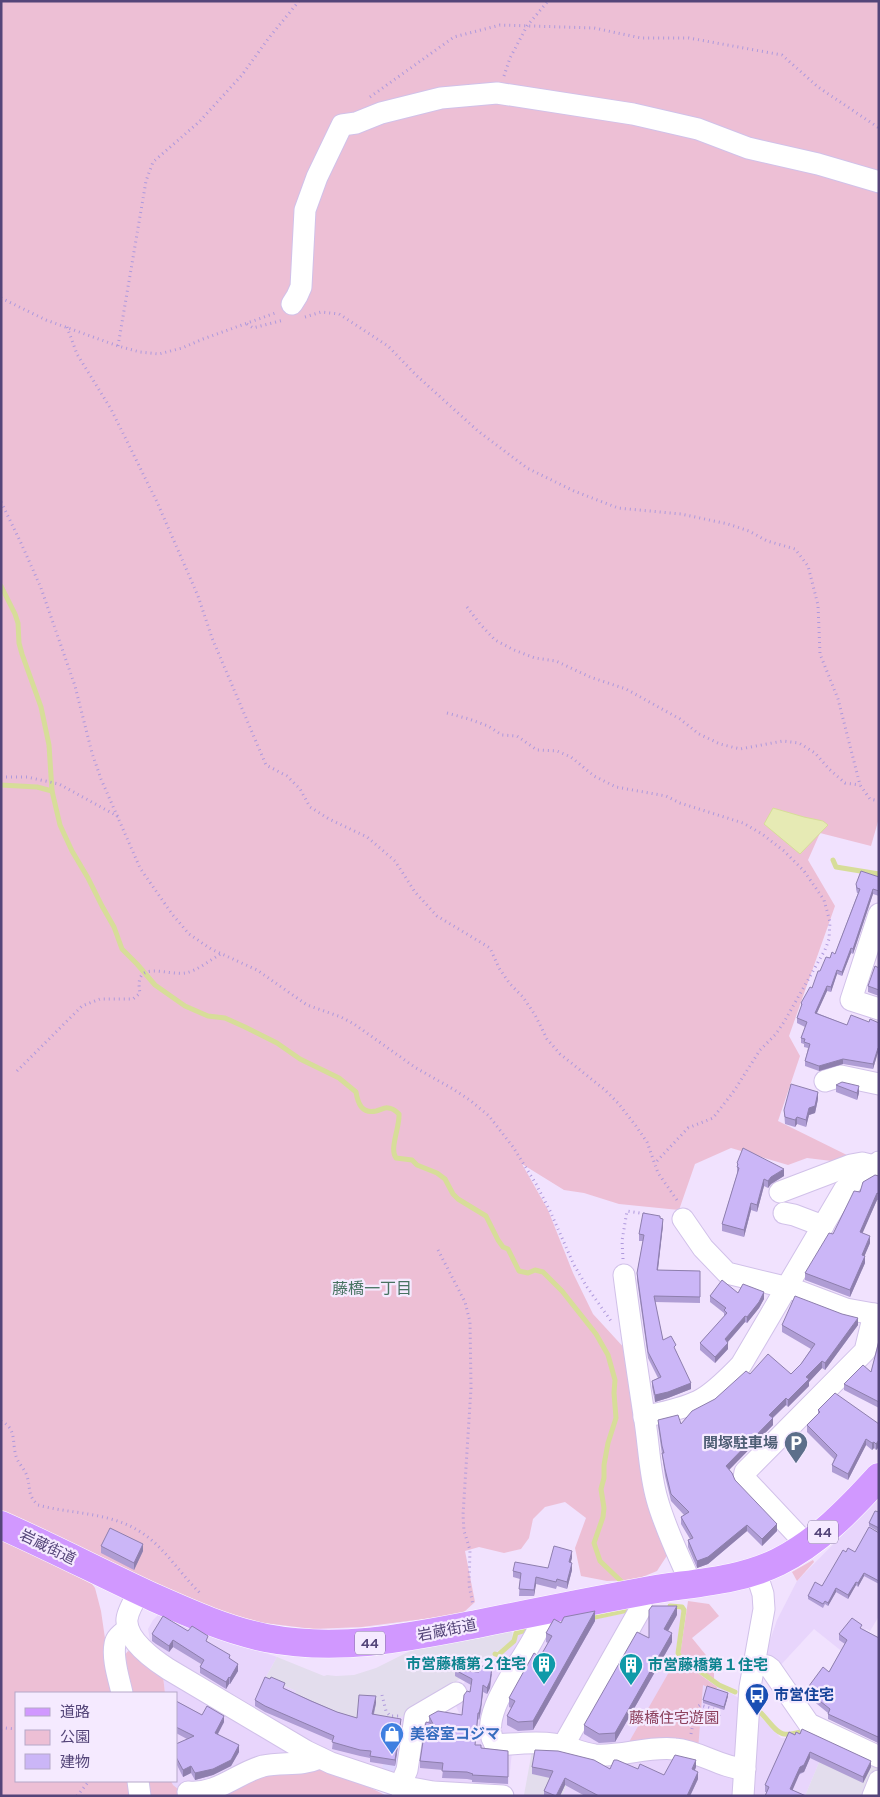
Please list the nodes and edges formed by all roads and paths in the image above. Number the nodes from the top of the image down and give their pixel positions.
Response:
1 (299, 1) edge
2 (548, 1) edge
3 (527, 26) junction
4 (497, 93) junction
5 (369, 98) dead end
6 (879, 128) edge
7 (879, 182) edge
8 (1, 298) edge
9 (292, 314) junction
10 (247, 324) junction
11 (67, 327) junction
12 (118, 346) junction
13 (1, 502) edge
14 (467, 607) dead end
15 (447, 713) dead end
16 (1, 778) edge
17 (860, 785) junction
18 (879, 801) edge
19 (119, 818) junction
20 (879, 914) edge
21 (221, 954) junction
22 (879, 1009) edge
23 (17, 1071) dead end
24 (825, 1082) dead end
25 (879, 1084) edge
26 (656, 1162) junction
27 (878, 1166) edge
28 (683, 1219) junction
29 (823, 1226) junction
30 (438, 1250) dead end
31 (624, 1275) joint
32 (788, 1288) junction
33 (876, 1314) edge
34 (633, 1341) junction
35 (644, 1416) junction
36 (1, 1421) edge
37 (879, 1477) edge
38 (1, 1524) edge
39 (807, 1545) junction
40 (756, 1572) junction
41 (691, 1584) junction
42 (140, 1591) junction
43 (641, 1592) junction
44 (206, 1599) dead end
45 (473, 1606) dead end
46 (540, 1612) junction
47 (128, 1629) junction
48 (753, 1664) junction
49 (122, 1692) edge
50 (382, 1695) dead end
51 (450, 1702) dead end
52 (415, 1717) junction
53 (721, 1720) dead end
54 (1, 1729) edge
55 (15, 1730) edge
56 (563, 1746) junction
57 (683, 1750) junction
58 (879, 1757) edge
59 (320, 1758) junction
60 (745, 1769) junction
61 (879, 1781) edge
62 (88, 1782) edge
63 (138, 1782) edge
64 (402, 1791) edge
65 (188, 1792) dead end
66 (77, 1796) edge
67 (140, 1796) edge
68 (503, 1796) edge
69 (743, 1796) edge
70 (873, 1796) edge

1 - 12 path
2 - 3 path
3 - 4 path
3 - 5 path
3 - 6 path
4 - 7 street
4 - 9 street
8 - 11 path
9 - 10 path
9 - 10 path
9 - 17 path
10 - 12 path
11 - 12 path
11 - 26 path
13 - 19 path
14 - 17 path
15 - 26 path
16 - 19 path
17 - 18 path
19 - 21 path
20 - 22 street
21 - 23 path
21 - 34 path
24 - 25 street
26 - 28 path
27 - 29 street
27 - 29 street
28 - 31 path
28 - 32 street
29 - 32 street
30 - 45 path
31 - 34 street
32 - 33 street
32 - 35 street
33 - 39 street
34 - 35 street
35 - 41 street
36 - 44 path
37 - 39 main road, 岩蔵街道 / 44
38 - 42 main road, 岩蔵街道 / 44
39 - 40 main road, 岩蔵街道 / 44
40 - 41 main road, 岩蔵街道 / 44
40 - 48 street
41 - 43 main road, 岩蔵街道 / 44
42 - 46 main road, 岩蔵街道 / 44
42 - 47 street
43 - 46 main road, 岩蔵街道 / 44
43 - 56 street
46 - 56 street
47 - 49 street
47 - 59 street
48 - 58 street
48 - 60 street
50 - 52 path
51 - 52 street
52 - 64 street
53 - 57 path
54 - 55 path
56 - 57 street
57 - 60 street
59 - 64 street
59 - 65 street
60 - 69 street
61 - 70 street
62 - 66 path
63 - 67 street
64 - 68 street

